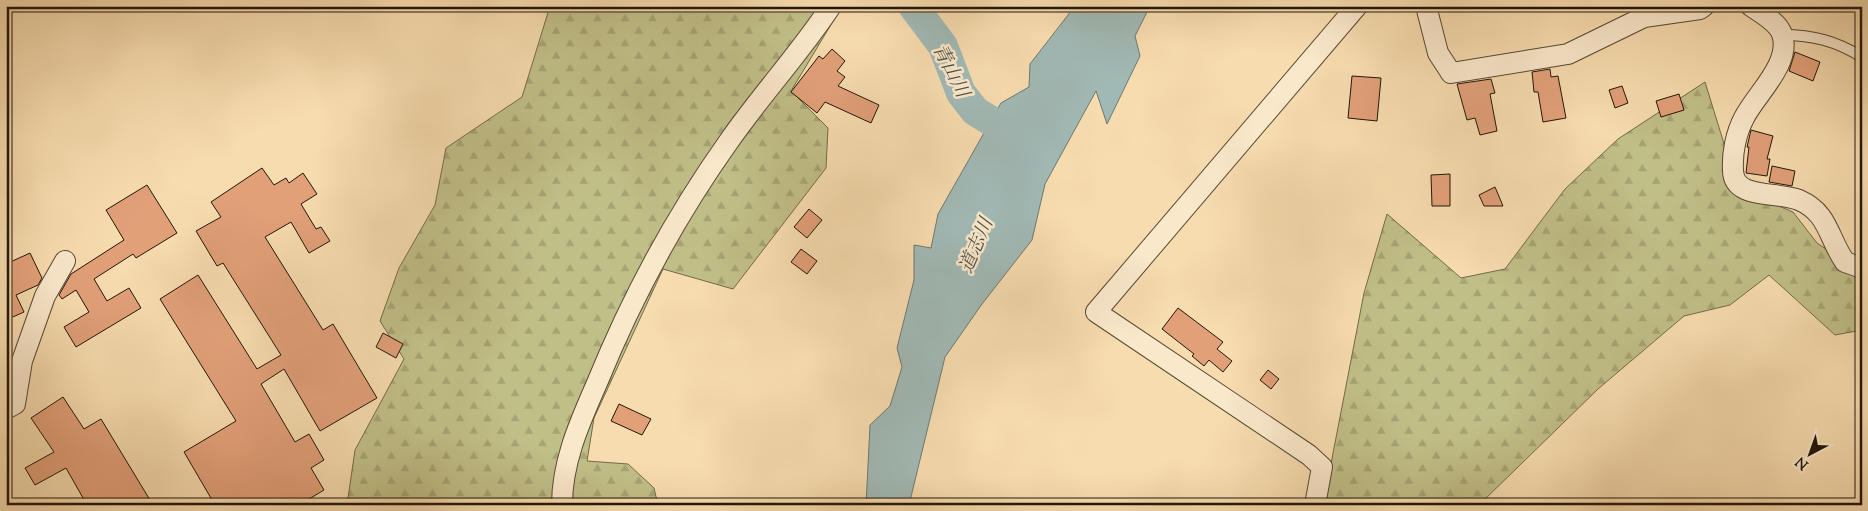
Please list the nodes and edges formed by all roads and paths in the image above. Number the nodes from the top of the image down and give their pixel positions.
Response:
1 (832, 6) edge
2 (1357, 6) edge
3 (1426, 6) edge
4 (1704, 6) edge
5 (1751, 6) edge
6 (1783, 35) junction
7 (1862, 57) edge
8 (65, 261) dead end
9 (1862, 268) edge
10 (6, 408) edge
11 (562, 505) edge
12 (1315, 505) edge

1 - 11 street
2 - 12 street
3 - 4 street
5 - 6 street
6 - 7 lane
6 - 9 street
8 - 10 street

